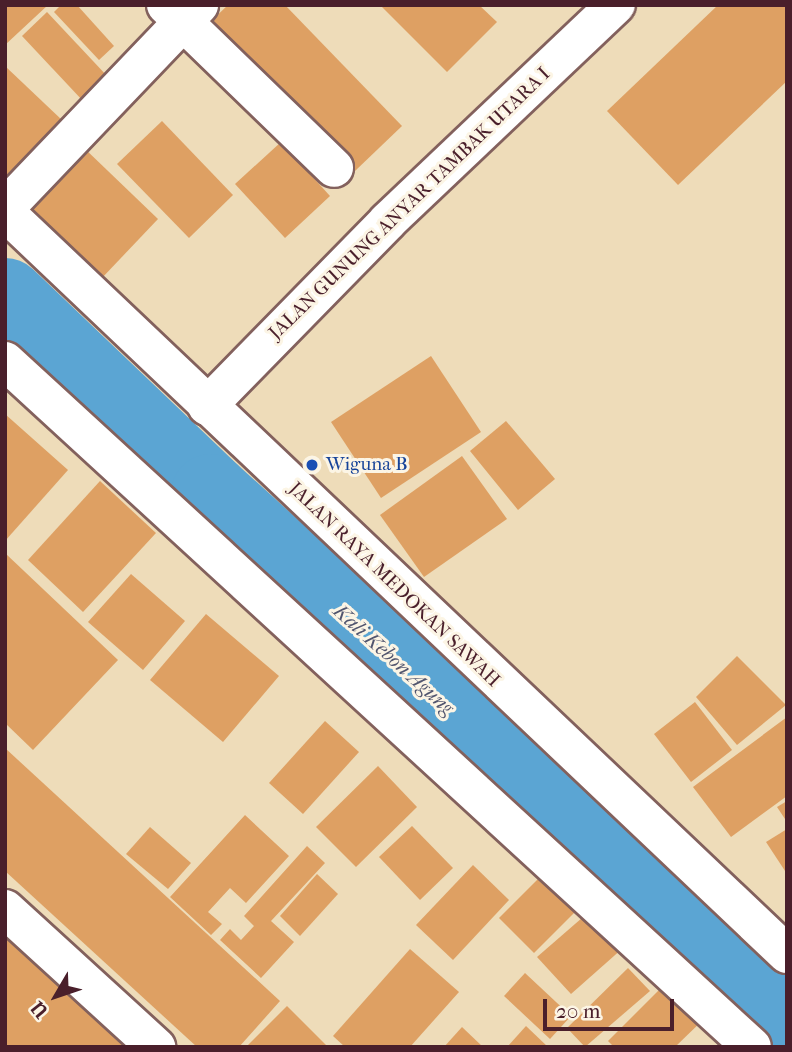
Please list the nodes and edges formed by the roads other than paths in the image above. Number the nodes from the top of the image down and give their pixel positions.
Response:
1 (616, 5) edge
2 (183, 10) edge
3 (334, 168) dead end
4 (5, 210) edge
5 (5, 361) edge
6 (207, 406) junction
7 (5, 909) edge
8 (787, 954) edge
9 (156, 1047) edge
10 (752, 1047) edge

1 - 6 street, JALAN GUNUNG ANYAR TAMBAK UTARA I
2 - 3 street
2 - 4 street
4 - 6 street, JALAN RAYA MEDOKAN SAWAH
5 - 10 street
6 - 8 street, JALAN RAYA MEDOKAN SAWAH
7 - 9 street

